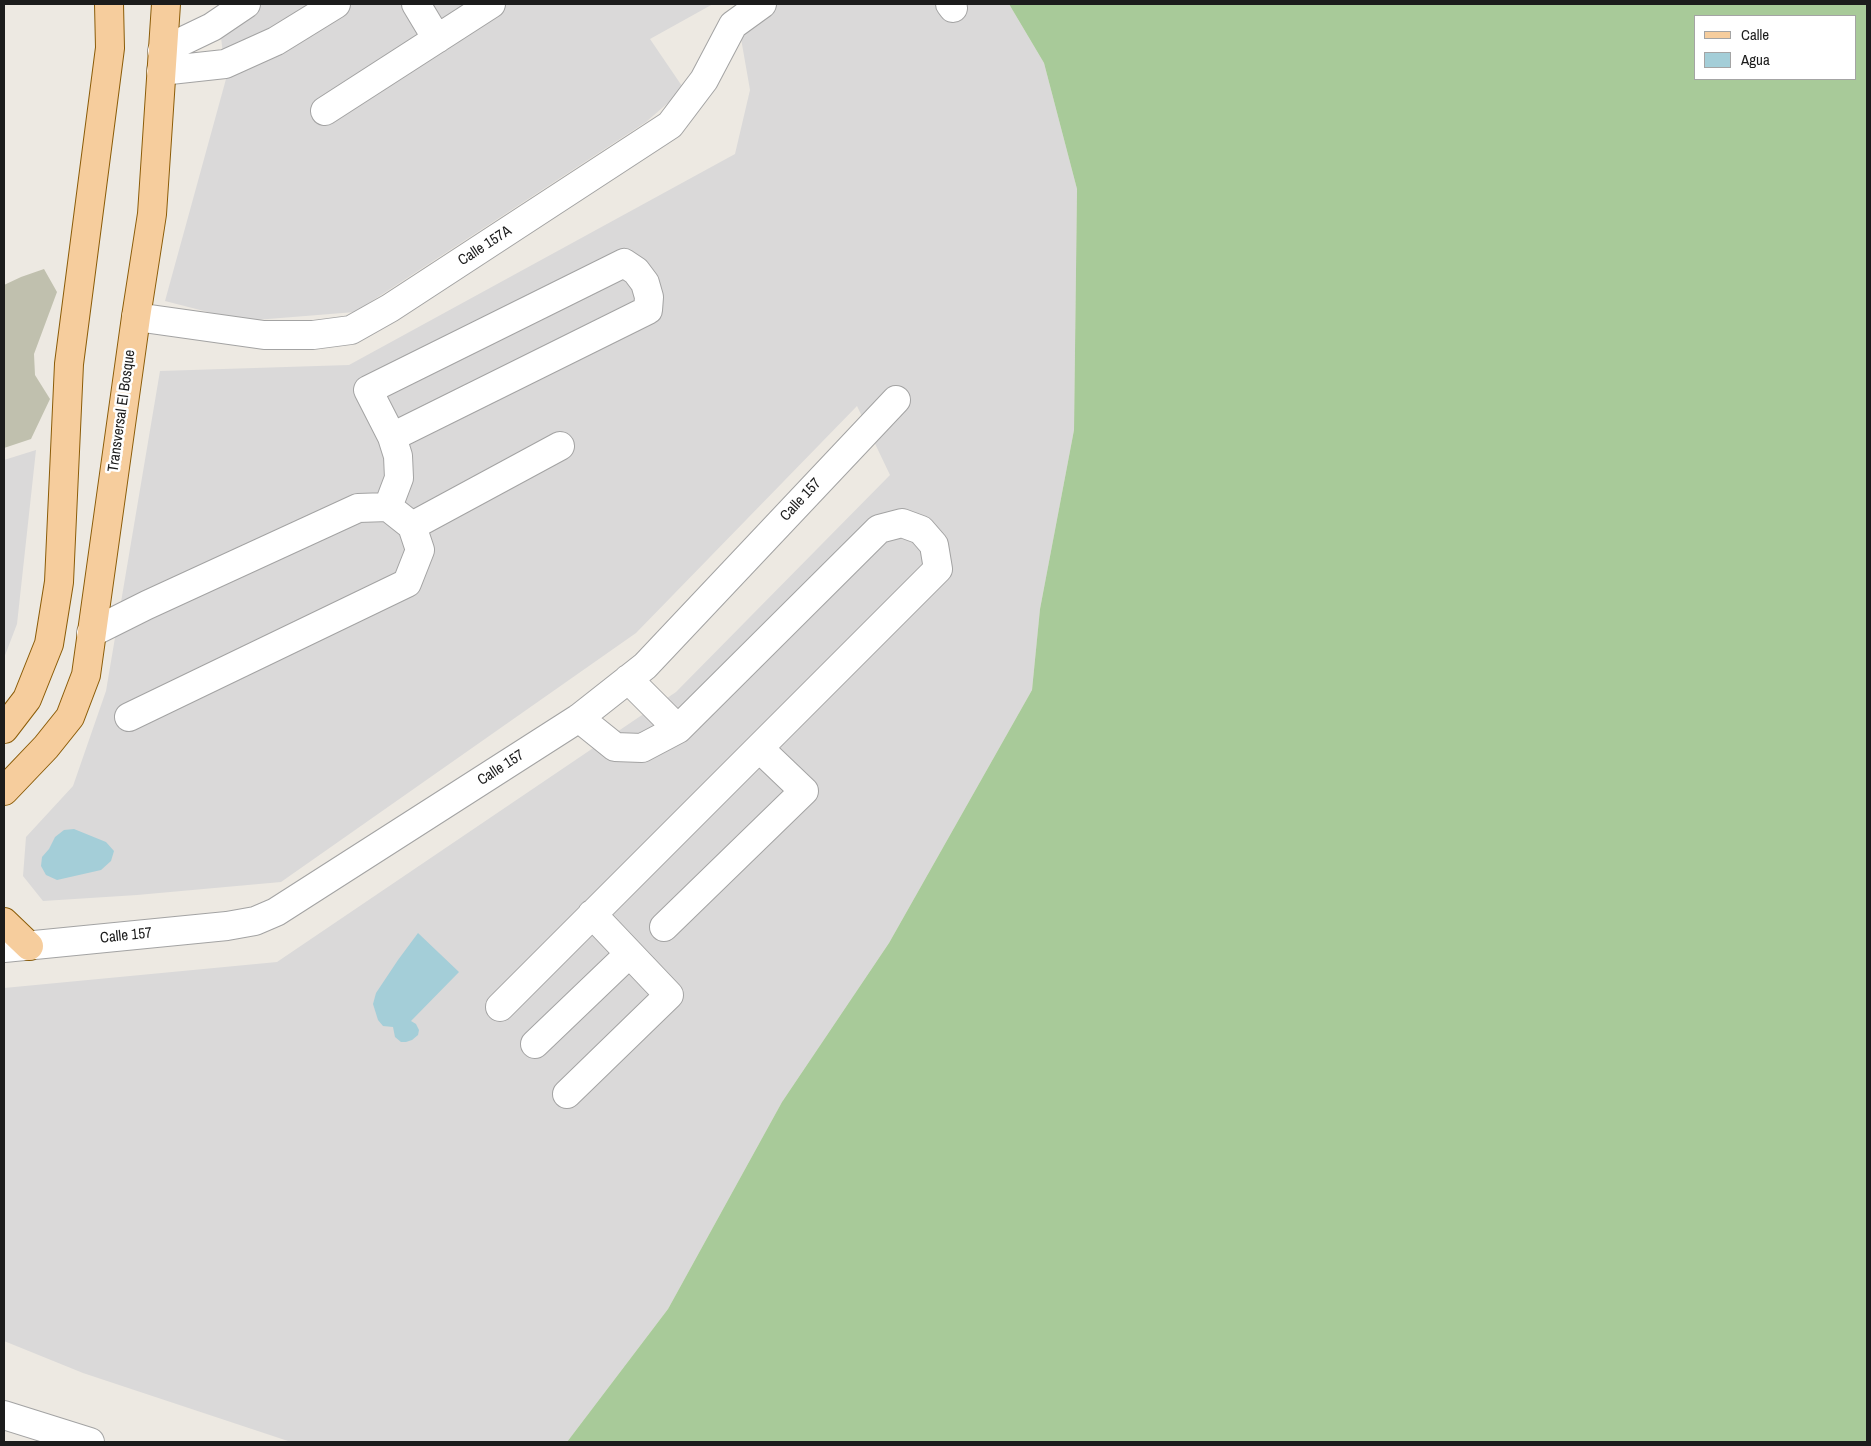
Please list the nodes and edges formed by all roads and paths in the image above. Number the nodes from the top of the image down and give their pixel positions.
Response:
1 (91, 4) edge
2 (109, 4) edge
3 (166, 4) edge
4 (246, 4) edge
5 (336, 4) edge
6 (416, 4) edge
7 (491, 4) edge
8 (762, 4) edge
9 (437, 39) junction
10 (110, 48) junction
11 (162, 61) junction
12 (326, 111) dead end
13 (136, 318) junction
14 (896, 400) dead end
15 (392, 437) junction
16 (560, 446) dead end
17 (388, 507) junction
18 (412, 526) junction
19 (91, 633) junction
20 (628, 679) junction
21 (129, 717) dead end
22 (579, 718) junction
23 (4, 728) edge
24 (678, 729) junction
25 (759, 748) junction
26 (4, 791) edge
27 (592, 914) junction
28 (4, 922) edge
29 (664, 927) dead end
30 (16, 947) edge
31 (629, 954) junction
32 (500, 1006) dead end
33 (535, 1044) dead end
34 (567, 1094) dead end
35 (4, 1416) edge
36 (90, 1442) edge

1 - 10 main road
2 - 10 main road
3 - 11 main road, Transversal El Bosque
4 - 11 street
5 - 11 street
6 - 9 street
7 - 9 street
8 - 13 street, Calle 157A
9 - 12 street
10 - 23 main road
11 - 13 main road, Transversal El Bosque
13 - 19 main road, Transversal El Bosque
14 - 20 street, Calle 157
15 - 15 street
15 - 17 street
16 - 18 street
17 - 18 street
17 - 19 street
18 - 21 street
19 - 26 main road, Transversal El Bosque
20 - 22 street, Calle 157
20 - 24 street
22 - 24 street
22 - 30 street, Calle 157
24 - 25 street
25 - 27 street
25 - 29 street
27 - 31 street
27 - 32 street
28 - 30 main road
31 - 33 street
31 - 34 street
35 - 36 street

